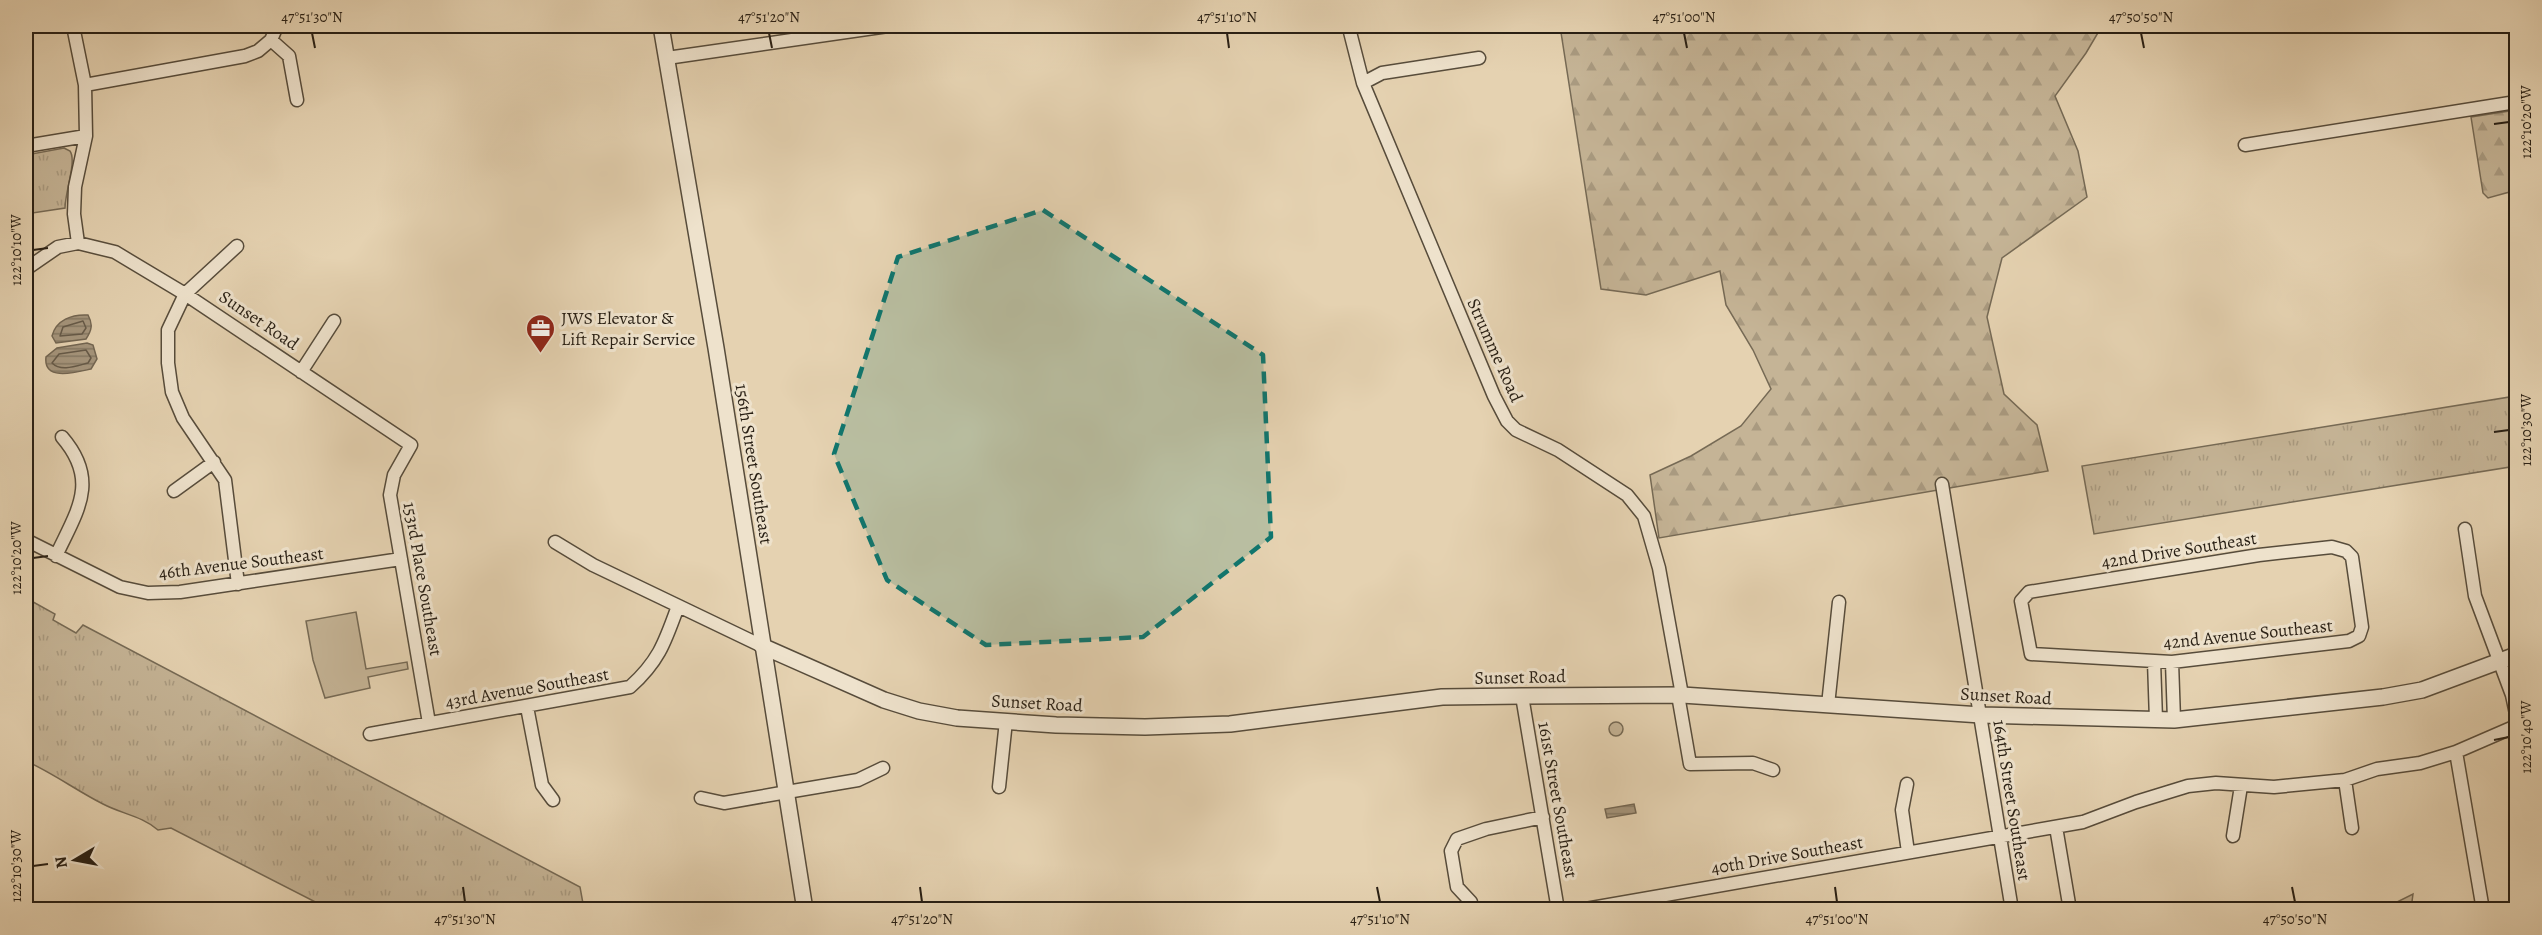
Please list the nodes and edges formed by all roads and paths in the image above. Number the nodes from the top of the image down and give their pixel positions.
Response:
1 (74, 26) edge
2 (278, 26) edge
3 (661, 26) edge
4 (888, 26) edge
5 (1350, 32) dead end
6 (271, 40) junction
7 (667, 58) junction
8 (1479, 58) dead end
9 (1363, 83) junction
10 (85, 85) junction
11 (297, 100) dead end
12 (2517, 102) edge
13 (86, 135) junction
14 (2245, 145) dead end
15 (26, 146) edge
16 (78, 243) junction
17 (237, 246) dead end
18 (26, 269) edge
19 (185, 294) junction
20 (334, 321) dead end
21 (301, 372) junction
22 (62, 437) dead end
23 (411, 446) joint
24 (214, 462) junction
25 (1942, 484) dead end
26 (174, 491) dead end
27 (2465, 529) dead end
28 (26, 540) edge
29 (555, 542) dead end
30 (56, 556) junction
31 (401, 559) junction
32 (238, 584) junction
33 (1839, 602) dead end
34 (678, 606) junction
35 (2359, 636) joint
36 (762, 646) junction
37 (2031, 654) joint
38 (2517, 654) edge
39 (2499, 660) junction
40 (2154, 661) junction
41 (2172, 662) junction
42 (1680, 695) junction
43 (1522, 696) junction
44 (1828, 705) junction
45 (527, 707) junction
46 (2517, 714) edge
47 (1981, 715) junction
48 (2156, 720) junction
49 (2174, 720) junction
50 (1006, 721) junction
51 (429, 723) junction
52 (2517, 726) edge
53 (370, 734) dead end
54 (2456, 752) junction
55 (883, 768) dead end
56 (1773, 770) dead end
57 (2345, 780) junction
58 (1906, 784) dead end
59 (2241, 786) junction
60 (999, 787) dead end
61 (787, 792) junction
62 (701, 798) dead end
63 (553, 800) dead end
64 (1543, 817) junction
65 (2056, 827) junction
66 (2352, 828) dead end
67 (2000, 836) junction
68 (2233, 836) dead end
69 (1908, 852) junction
70 (1471, 902) dead end
71 (805, 909) edge
72 (1558, 909) edge
73 (1580, 909) edge
74 (2012, 909) edge
75 (2070, 909) edge
76 (2483, 909) edge

1 - 10 street
2 - 6 street
3 - 7 street, 156th Street Southeast
4 - 7 street
5 - 9 street, Strumme Road
6 - 10 street
6 - 11 street
7 - 36 street, 156th Street Southeast
8 - 9 street
9 - 42 street, Strumme Road
10 - 13 street
12 - 14 street
13 - 15 street
13 - 16 street
16 - 18 street
16 - 19 street, Sunset Road
17 - 19 street
19 - 21 street, Sunset Road
19 - 24 street
20 - 21 street
21 - 23 street, Sunset Road
22 - 30 street
23 - 31 street, 153rd Place Southeast
24 - 26 street
24 - 32 street
25 - 47 street, 164th Street Southeast
27 - 39 street
28 - 30 street, 46th Avenue Southeast
29 - 34 street, Sunset Road
30 - 32 street, 46th Avenue Southeast
31 - 32 street, 46th Avenue Southeast
31 - 51 street, 153rd Place Southeast
33 - 44 street
34 - 36 street, Sunset Road
34 - 45 street, 43rd Avenue Southeast
35 - 37 street, 42nd Drive Southeast
35 - 41 street, 42nd Avenue Southeast
36 - 50 street, Sunset Road
36 - 61 street, 156th Street Southeast
37 - 40 street, 42nd Avenue Southeast
38 - 39 street, Sunset Road
39 - 46 street
39 - 49 street, Sunset Road
40 - 41 street, 42nd Avenue Southeast
40 - 48 street
41 - 49 street
42 - 43 street, Sunset Road
42 - 44 street, Sunset Road
42 - 56 street, Strumme Road
43 - 50 street, Sunset Road
43 - 64 street, 161st Street Southeast
44 - 47 street, Sunset Road
45 - 51 street, 43rd Avenue Southeast
45 - 63 street
47 - 48 street, Sunset Road
47 - 67 street, 164th Street Southeast
48 - 49 street, Sunset Road
50 - 60 street
51 - 53 street, 43rd Avenue Southeast
52 - 54 street, 40th Drive Southeast
54 - 57 street, 40th Drive Southeast
54 - 76 street
55 - 61 street
57 - 59 street, 40th Drive Southeast
57 - 66 street
58 - 69 street
59 - 65 street, 40th Drive Southeast
59 - 68 street
61 - 62 street
61 - 71 street, 156th Street Southeast
64 - 70 street
64 - 72 street, 161st Street Southeast
65 - 67 street, 40th Drive Southeast
65 - 75 street
67 - 69 street, 40th Drive Southeast
67 - 74 street, 164th Street Southeast
69 - 73 street, 40th Drive Southeast

